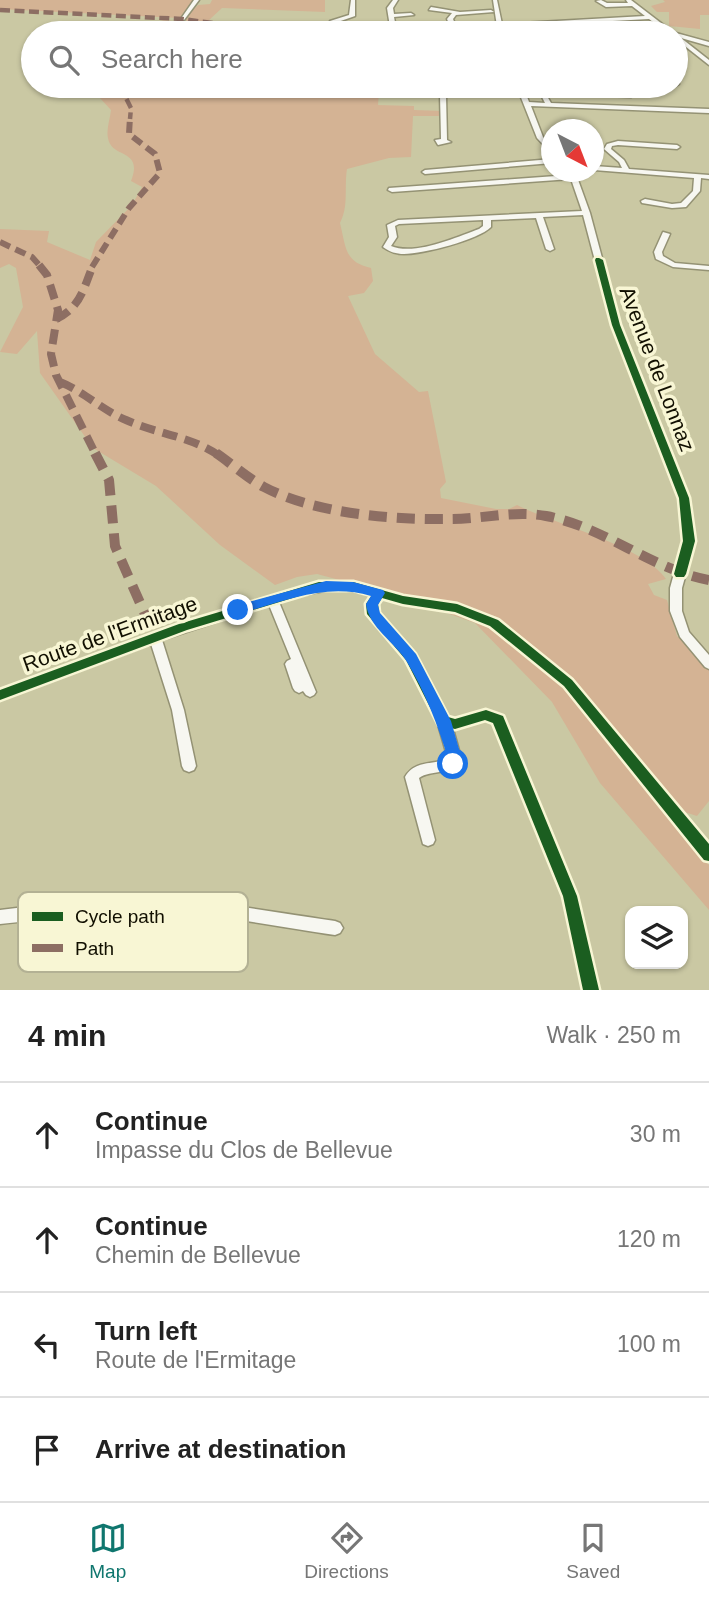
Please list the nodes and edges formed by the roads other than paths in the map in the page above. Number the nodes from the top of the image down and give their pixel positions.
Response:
1 (197, 0) edge
2 (353, 0) edge
3 (396, 0) edge
4 (495, 0) edge
5 (599, 1) edge
6 (630, 2) edge
7 (431, 9) dead end
8 (458, 12) junction
9 (498, 12) junction
10 (411, 15) dead end
11 (391, 16) junction
12 (651, 17) junction
13 (182, 19) dead end
14 (337, 21) edge
15 (392, 21) edge
16 (451, 21) edge
17 (499, 21) edge
18 (584, 21) edge
19 (656, 21) edge
20 (688, 39) edge
21 (709, 44) edge
22 (688, 46) edge
23 (709, 63) edge
24 (443, 98) edge
25 (525, 98) edge
26 (546, 98) edge
27 (527, 104) junction
28 (549, 105) junction
29 (709, 111) edge
30 (541, 139) edge
31 (444, 140) dead end
32 (677, 147) dead end
33 (541, 162) edge
34 (604, 169) edge
35 (626, 170) junction
36 (425, 172) dead end
37 (698, 176) junction
38 (541, 177) edge
39 (709, 177) edge
40 (576, 182) edge
41 (392, 190) dead end
42 (645, 201) dead end
43 (586, 213) junction
44 (539, 215) junction
45 (506, 216) junction
46 (396, 219) dead end
47 (487, 220) junction
48 (666, 234) dead end
49 (550, 248) dead end
50 (709, 268) edge
51 (379, 593) junction
52 (269, 600) junction
53 (155, 637) junction
54 (709, 664) edge
55 (305, 690) dead end
56 (0, 695) edge
57 (444, 721) junction
58 (189, 766) dead end
59 (428, 840) dead end
60 (709, 855) edge
61 (248, 914) edge
62 (18, 915) edge
63 (0, 917) edge
64 (335, 928) dead end
65 (591, 990) edge

1 - 13 street
2 - 14 street
3 - 11 street
4 - 9 street
5 - 6 street
6 - 12 street
7 - 8 street
8 - 9 street
8 - 16 street
9 - 17 street
10 - 11 street
11 - 15 street
12 - 18 street
12 - 19 street
20 - 21 street
22 - 23 street
24 - 31 street
25 - 27 street
26 - 28 street
27 - 28 street
27 - 30 street
28 - 29 street
32 - 35 street
33 - 36 street
34 - 35 street
35 - 37 street
37 - 39 street
37 - 42 street
38 - 41 street
40 - 43 street, Avenue de Lonnaz
43 - 44 street
43 - 54 street, Avenue de Lonnaz
44 - 45 street
44 - 49 street
45 - 46 street
45 - 47 street
47 - 47 street
48 - 50 street
51 - 52 street, Route de l'Ermitage
51 - 57 street
51 - 60 street, Route de l'Ermitage
52 - 53 street, Route de l'Ermitage
52 - 55 street
53 - 56 street, Route de l'Ermitage
53 - 58 street
57 - 59 street
57 - 65 street
61 - 64 street
62 - 63 street

